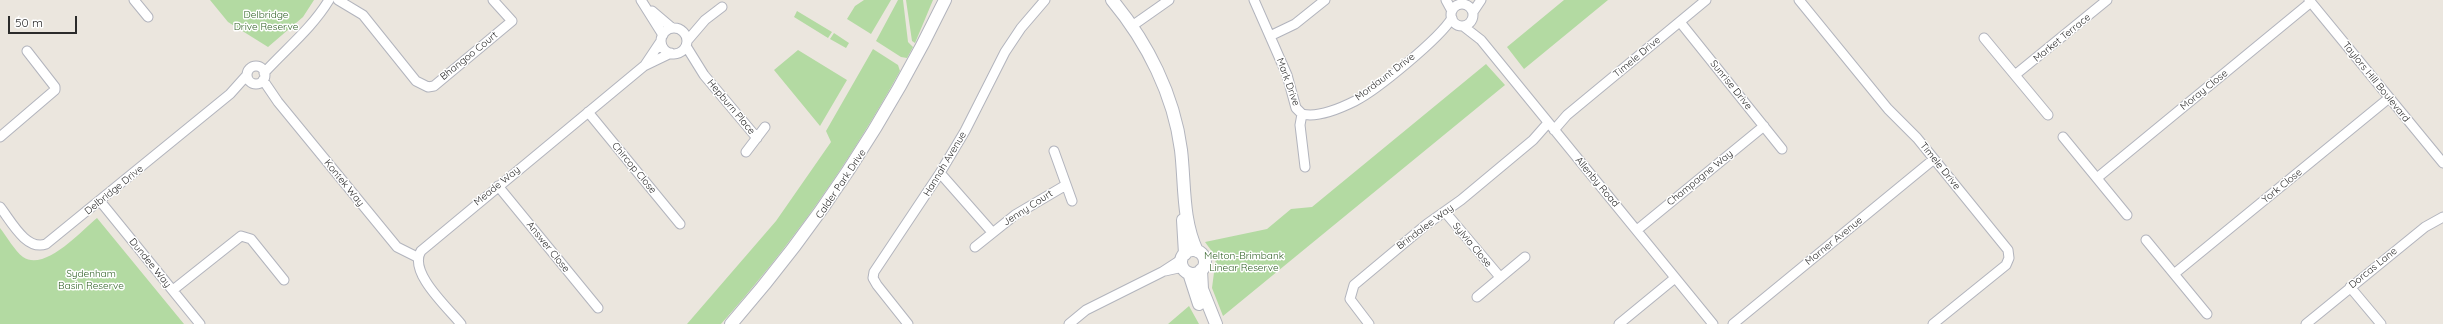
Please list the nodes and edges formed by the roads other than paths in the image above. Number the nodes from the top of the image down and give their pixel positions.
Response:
1 (134, 0) edge
2 (330, 0) edge
3 (338, 0) edge
4 (493, 0) edge
5 (938, 0) edge
6 (945, 0) edge
7 (1045, 0) edge
8 (1112, 0) edge
9 (1170, 0) edge
10 (1254, 0) edge
11 (1325, 0) edge
12 (1446, 0) edge
13 (1475, 0) edge
14 (1481, 0) edge
15 (1706, 0) edge
16 (1799, 0) edge
17 (2107, 0) edge
18 (2310, 1) edge
19 (644, 3) edge
20 (1459, 3) edge
21 (722, 7) dead end
22 (1472, 16) junction
23 (148, 17) dead end
24 (705, 20) junction
25 (1456, 20) junction
26 (1680, 22) junction
27 (1132, 26) junction
28 (675, 28) junction
29 (931, 30) junction
30 (1270, 36) junction
31 (662, 38) junction
32 (1984, 38) dead end
33 (1481, 40) junction
34 (687, 43) junction
35 (27, 51) dead end
36 (282, 53) junction
37 (674, 53) junction
38 (644, 66) junction
39 (704, 75) junction
40 (2015, 76) junction
41 (256, 79) junction
42 (2389, 98) junction
43 (588, 112) junction
44 (1302, 114) junction
45 (2048, 114) dead end
46 (1764, 126) junction
47 (765, 127) dead end
48 (1551, 127) junction
49 (0, 137) edge
50 (2063, 137) dead end
51 (757, 138) junction
52 (1782, 149) dead end
53 (1054, 151) dead end
54 (746, 152) dead end
55 (1934, 159) junction
56 (2443, 163) edge
57 (1305, 167) dead end
58 (940, 173) junction
59 (2097, 178) junction
60 (1066, 185) junction
61 (498, 186) junction
62 (1184, 193) junction
63 (100, 201) junction
64 (1072, 201) dead end
65 (0, 208) edge
66 (1445, 212) junction
67 (2127, 215) dead end
68 (2443, 217) edge
69 (680, 224) dead end
70 (1637, 230) junction
71 (992, 232) junction
72 (2146, 240) dead end
73 (975, 247) dead end
74 (1197, 251) junction
75 (417, 257) junction
76 (1525, 257) dead end
77 (1185, 263) junction
78 (1201, 270) junction
79 (2174, 274) junction
80 (1500, 277) junction
81 (1675, 278) junction
82 (284, 280) dead end
83 (2350, 287) junction
84 (173, 290) junction
85 (1477, 297) dead end
86 (598, 308) dead end
87 (2207, 314) dead end
88 (200, 324) edge
89 (461, 324) edge
90 (731, 324) edge
91 (908, 324) edge
92 (1069, 324) edge
93 (1207, 324) edge
94 (1216, 324) edge
95 (1369, 324) edge
96 (1619, 324) edge
97 (1713, 324) edge
98 (1733, 324) edge
99 (1933, 324) edge
100 (2306, 324) edge
101 (2381, 324) edge

1 - 23 street
2 - 36 street, Delbridge Drive
3 - 4 street, Bhangoo Court
5 - 29 street, Calder Park Drive
6 - 29 street, Calder Park Drive
7 - 58 street, Hannah Avenue
8 - 27 street
9 - 27 street
10 - 30 street, Mark Drive
11 - 30 street
12 - 25 street, Allenby Road
13 - 20 street
14 - 22 street
15 - 26 street, Timele Drive
16 - 55 street, Timele Drive
17 - 40 street, Market Terrace
18 - 42 street, Taylors Hill Boulevard
18 - 59 street, Moray Close
19 - 28 street
19 - 31 street
20 - 22 street
20 - 25 street
21 - 24 street
22 - 25 street
22 - 33 street, Allenby Road
24 - 28 street
24 - 34 street
25 - 33 street, Allenby Road
25 - 44 street, Mordaunt Drive
26 - 46 street, Sunrise Drive
26 - 48 street, Timele Drive
27 - 62 street
28 - 31 street
28 - 34 street
29 - 90 street, Calder Park Drive
30 - 44 street, Mark Drive
31 - 37 street
31 - 38 street, Meade Way
32 - 40 street
33 - 48 street, Allenby Road
34 - 37 street
34 - 39 street, Hepburn Place
35 - 49 street
36 - 41 street, Delbridge Drive
36 - 41 street, Delbridge Drive
37 - 38 street, Meade Way
37 - 39 street, Hepburn Place
38 - 43 street, Meade Way
39 - 51 street, Hepburn Place
40 - 45 street
41 - 63 street, Delbridge Drive
41 - 75 street, Kontek Way
42 - 56 street, Taylors Hill Boulevard
42 - 79 street, York Close
43 - 61 street, Meade Way
43 - 69 street, Chircop Close
44 - 57 street, Mark Drive
46 - 52 street, Sunrise Drive
46 - 70 street, Champagne Way
47 - 51 street, Hepburn Place
48 - 66 street, Brindalee Way
48 - 70 street, Allenby Road
50 - 59 street
51 - 54 street, Hepburn Place
53 - 60 street, Jenny Court
55 - 98 street, Marner Avenue
55 - 99 street, Timele Drive
58 - 71 street
58 - 91 street, Hannah Avenue
59 - 67 street
60 - 64 street, Jenny Court
60 - 71 street, Jenny Court
61 - 75 street, Meade Way
61 - 86 street, Answer Close
62 - 74 street
62 - 77 street
63 - 65 street, Delbridge Drive
63 - 84 street, Dundee Way
66 - 80 street, Sylvia Close
66 - 95 street, Brindalee Way
68 - 83 street, Dorcas Lane
70 - 81 street, Allenby Road
71 - 73 street, Jenny Court
72 - 79 street
74 - 77 street
74 - 78 street
75 - 89 street
76 - 80 street
77 - 78 street
77 - 92 street
77 - 93 street
78 - 94 street
79 - 87 street
80 - 85 street
81 - 96 street
81 - 97 street, Allenby Road
82 - 84 street
83 - 100 street, Dorcas Lane
83 - 101 street
84 - 88 street, Dundee Way

